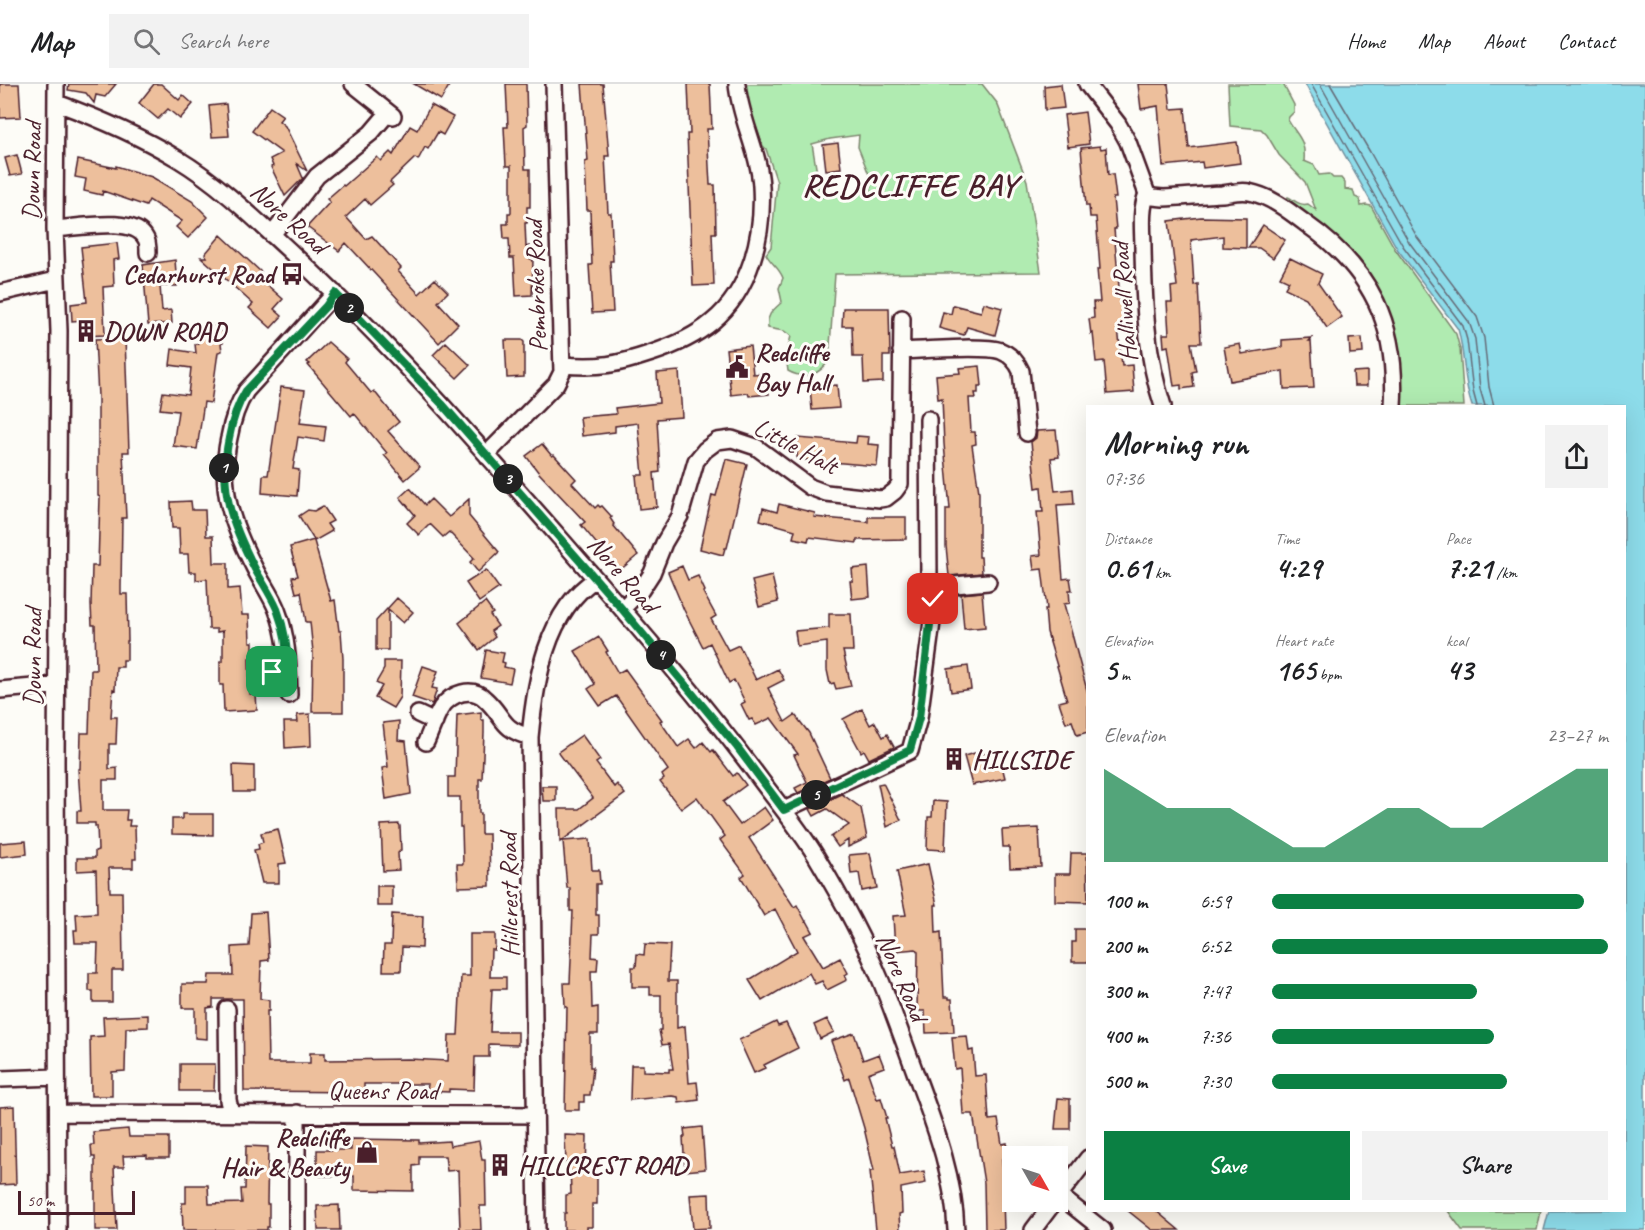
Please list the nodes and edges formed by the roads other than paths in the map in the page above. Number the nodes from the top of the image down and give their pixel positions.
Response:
1 (56, 84) edge
2 (353, 84) edge
3 (554, 84) edge
4 (736, 84) edge
5 (1087, 84) edge
6 (57, 103) junction
7 (1147, 194) junction
8 (55, 229) junction
9 (272, 235) junction
10 (151, 242) dead end
11 (56, 279) junction
12 (0, 293) edge
13 (335, 293) junction
14 (902, 318) dead end
15 (901, 351) junction
16 (562, 365) junction
17 (1163, 405) edge
18 (1393, 405) edge
19 (928, 419) dead end
20 (1031, 422) dead end
21 (488, 457) junction
22 (596, 579) junction
23 (988, 582) dead end
24 (937, 590) junction
25 (622, 609) junction
26 (272, 672) dead end
27 (288, 672) junction
28 (56, 685) junction
29 (0, 690) edge
30 (289, 695) dead end
31 (418, 714) dead end
32 (435, 722) junction
33 (530, 738) junction
34 (426, 742) dead end
35 (784, 810) junction
36 (227, 1009) dead end
37 (219, 1028) dead end
38 (57, 1077) junction
39 (0, 1079) edge
40 (57, 1113) junction
41 (226, 1113) junction
42 (297, 1113) junction
43 (536, 1115) junction
44 (1086, 1161) edge
45 (1068, 1184) edge
46 (1068, 1206) edge
47 (1046, 1212) edge
48 (58, 1230) edge
49 (297, 1230) edge
50 (537, 1230) edge
51 (956, 1230) edge
52 (1033, 1230) edge
53 (1103, 1230) edge

1 - 6 street, Down Road
2 - 9 street
3 - 16 street, Pembroke Road
4 - 16 street
5 - 7 street
6 - 8 street, Down Road
6 - 9 street, Nore Road
7 - 17 street, Halliwell Road
7 - 18 street
8 - 10 street
8 - 11 street, Down Road
9 - 13 street, Nore Road
11 - 12 street
11 - 28 street, Down Road
13 - 21 street, Nore Road
13 - 27 street
14 - 15 street, Little Halt
15 - 20 street
15 - 25 street, Little Halt
16 - 21 street, Pembroke Road
19 - 24 street
21 - 22 street, Nore Road
22 - 25 street, Nore Road
22 - 33 street, Hillcrest Road
23 - 24 street
24 - 35 street
25 - 35 street, Nore Road
26 - 27 street
27 - 30 street
28 - 29 street
28 - 38 street, Down Road
31 - 32 street
32 - 33 street
32 - 34 street
33 - 43 street, Hillcrest Road
35 - 51 street, Nore Road
36 - 41 street
37 - 41 street
38 - 39 street
38 - 40 street, Down Road
40 - 41 street, Queens Road
40 - 48 street, Down Road
41 - 42 street, Queens Road
42 - 43 street, Queens Road
42 - 49 street
43 - 50 street, Hillcrest Road
44 - 45 street
46 - 53 street
47 - 52 street

